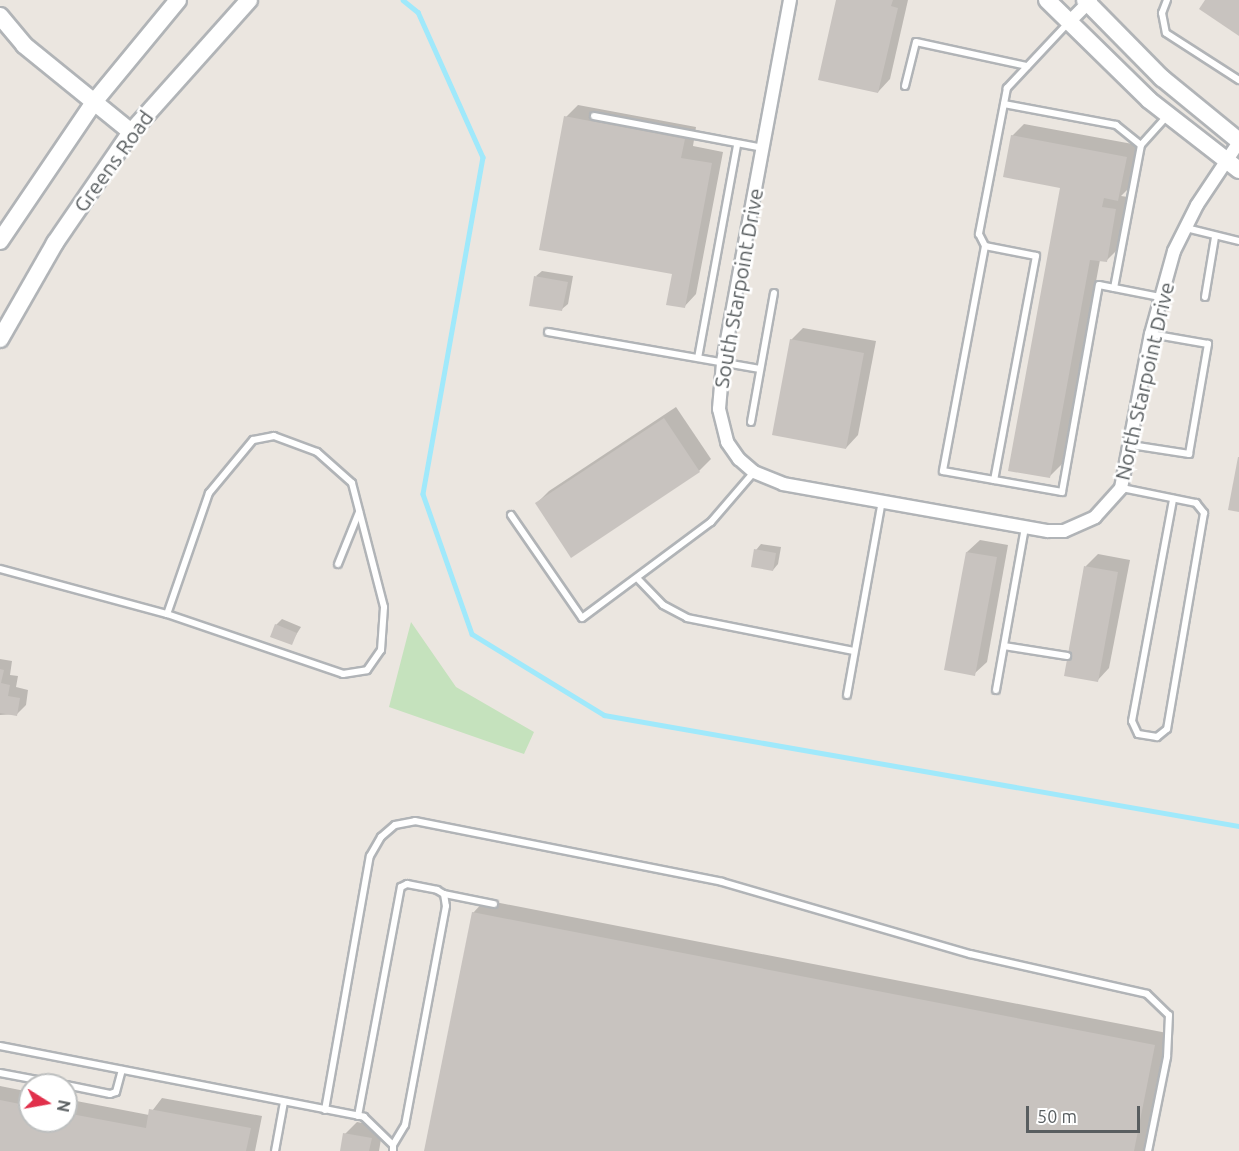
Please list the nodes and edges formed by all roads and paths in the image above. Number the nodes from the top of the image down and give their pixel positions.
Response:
1 (178, 0) edge
2 (249, 0) edge
3 (790, 0) edge
4 (1047, 0) edge
5 (1167, 0) edge
6 (1088, 1) edge
7 (0, 16) edge
8 (1069, 22) junction
9 (1027, 66) junction
10 (1239, 80) edge
11 (905, 86) dead end
12 (93, 102) junction
13 (1004, 104) junction
14 (594, 116) dead end
15 (1168, 116) junction
16 (131, 132) junction
17 (1239, 141) edge
18 (737, 145) junction
19 (1141, 145) junction
20 (763, 148) junction
21 (1224, 160) junction
22 (1239, 170) edge
23 (1185, 228) junction
24 (1215, 237) junction
25 (0, 241) edge
26 (1239, 242) edge
27 (985, 246) junction
28 (1114, 288) junction
29 (774, 293) dead end
30 (1160, 297) junction
31 (1205, 297) dead end
32 (548, 332) dead end
33 (1151, 334) junction
34 (0, 339) edge
35 (698, 358) junction
36 (723, 363) junction
37 (760, 369) junction
38 (751, 422) dead end
39 (1131, 445) junction
40 (754, 472) junction
41 (994, 480) junction
42 (1121, 488) junction
43 (1173, 499) junction
44 (882, 500) junction
45 (916, 506) joint
46 (359, 511) junction
47 (511, 515) dead end
48 (1025, 526) junction
49 (338, 564) dead end
50 (0, 569) edge
51 (637, 578) junction
52 (167, 614) junction
53 (1004, 645) junction
54 (854, 651) junction
55 (1067, 656) dead end
56 (996, 690) dead end
57 (847, 695) dead end
58 (444, 894) junction
59 (494, 904) dead end
60 (0, 1046) edge
61 (122, 1070) junction
62 (0, 1073) edge
63 (18, 1076) edge
64 (78, 1088) edge
65 (284, 1102) junction
66 (325, 1110) junction
67 (358, 1116) junction
68 (393, 1148) edge
69 (275, 1151) edge
70 (1148, 1151) edge

1 - 12 main road
2 - 16 main road, Greens Road
3 - 20 street, South Starpoint Drive
4 - 8 main road
5 - 10 lane
6 - 8 street
6 - 17 main road
7 - 12 main road
8 - 9 lane
8 - 15 main road
9 - 11 lane
9 - 13 lane
12 - 16 main road
12 - 25 main road
13 - 19 lane
13 - 27 lane
14 - 18 lane
15 - 19 lane
15 - 21 main road
16 - 34 main road, Greens Road
17 - 21 street, North Starpoint Drive
18 - 20 lane
18 - 35 lane
19 - 28 lane
20 - 36 street, South Starpoint Drive
21 - 22 main road
21 - 23 street, North Starpoint Drive
23 - 24 lane
23 - 30 street, North Starpoint Drive
24 - 26 lane
24 - 31 lane
27 - 41 lane
27 - 41 lane
28 - 30 lane
28 - 41 lane
29 - 37 lane
30 - 33 street, North Starpoint Drive
32 - 35 lane
33 - 39 street, North Starpoint Drive
33 - 39 lane
35 - 36 lane
36 - 37 lane
36 - 40 street, South Starpoint Drive
37 - 38 lane
39 - 42 street, North Starpoint Drive
40 - 44 street, South Starpoint Drive
40 - 51 lane
42 - 43 lane
42 - 48 street, North Starpoint Drive
43 - 43 lane
44 - 45 street, South Starpoint Drive
44 - 54 lane
45 - 48 street, North Starpoint Drive
46 - 49 lane
46 - 52 lane
46 - 52 lane
47 - 51 lane
48 - 53 lane
50 - 52 lane
51 - 54 lane
53 - 55 lane
53 - 56 lane
54 - 57 lane
58 - 59 lane
58 - 67 lane
58 - 68 lane
60 - 61 lane
61 - 64 lane
61 - 65 lane
62 - 63 lane
65 - 66 lane
65 - 69 lane
66 - 67 lane
66 - 70 lane
67 - 68 lane

